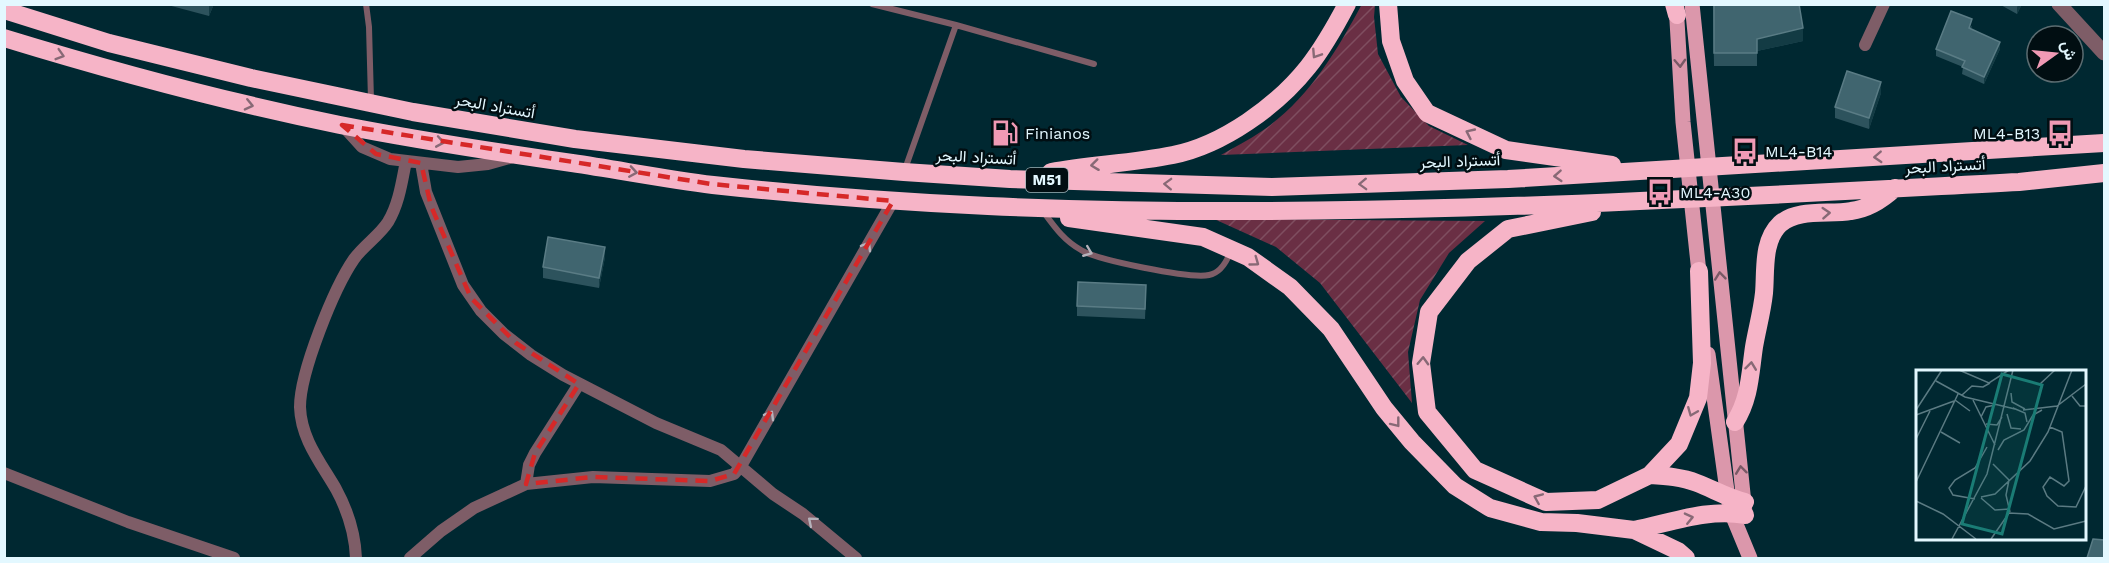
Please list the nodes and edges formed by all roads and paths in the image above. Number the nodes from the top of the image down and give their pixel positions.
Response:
1 (366, 4) edge
2 (872, 4) edge
3 (1347, 4) edge
4 (1388, 4) edge
5 (1884, 4) edge
6 (2059, 4) edge
7 (1680, 7) edge
8 (4, 10) edge
9 (956, 25) junction
10 (4, 38) edge
11 (1865, 45) dead end
12 (2104, 52) edge
13 (1094, 63) dead end
14 (371, 103) junction
15 (342, 125) junction
16 (2104, 143) edge
17 (518, 155) junction
18 (406, 161) junction
19 (421, 163) junction
20 (1650, 170) junction
21 (904, 172) junction
22 (2104, 173) edge
23 (1010, 179) junction
24 (1895, 188) junction
25 (893, 201) junction
26 (1641, 201) junction
27 (990, 206) junction
28 (1045, 214) junction
29 (1231, 249) junction
30 (1699, 271) junction
31 (579, 384) junction
32 (1735, 422) junction
33 (741, 466) junction
34 (4, 472) edge
35 (1650, 475) junction
36 (526, 484) junction
37 (1737, 507) junction
38 (1634, 530) junction
39 (1749, 554) edge
40 (234, 558) edge
41 (356, 558) edge
42 (410, 558) edge
43 (856, 558) edge
44 (1686, 558) edge

1 - 14 lane
2 - 9 lane
3 -> 23 highway
20 -> 4 highway
5 - 11 street
6 - 12 street
7 -> 30 main road
32 -> 7 main road
8 - 14 highway, أتستراد البحر / M51
9 - 13 lane
9 - 21 lane
10 -> 15 highway, أتستراد البحر / M51
14 - 21 highway, أتستراد البحر / M51
15 -> 17 highway, أتستراد البحر / M51
15 - 18 street
16 -> 20 highway, أتستراد البحر / M51
17 - 19 street
17 -> 25 highway, أتستراد البحر / M51
18 - 19 street
18 - 41 street
19 - 31 street
20 -> 23 highway, أتستراد البحر / M51
21 - 23 highway, أتستراد البحر / M51
22 - 24 highway, أتستراد البحر / M51
24 - 26 highway, أتستراد البحر / M51
32 -> 24 highway
25 - 27 highway, أتستراد البحر / M51
33 -> 25 street
26 - 27 highway, أتستراد البحر / M51
35 -> 26 highway
27 - 28 highway
28 - 29 highway
28 -> 29 lane
29 -> 38 highway
30 -> 35 highway
30 - 37 main road
31 - 33 street
31 - 36 street
37 -> 32 main road
33 - 36 street
43 -> 33 street
34 - 40 street
35 - 37 highway
36 - 42 street
38 -> 37 highway
37 - 39 main road
38 - 44 highway

